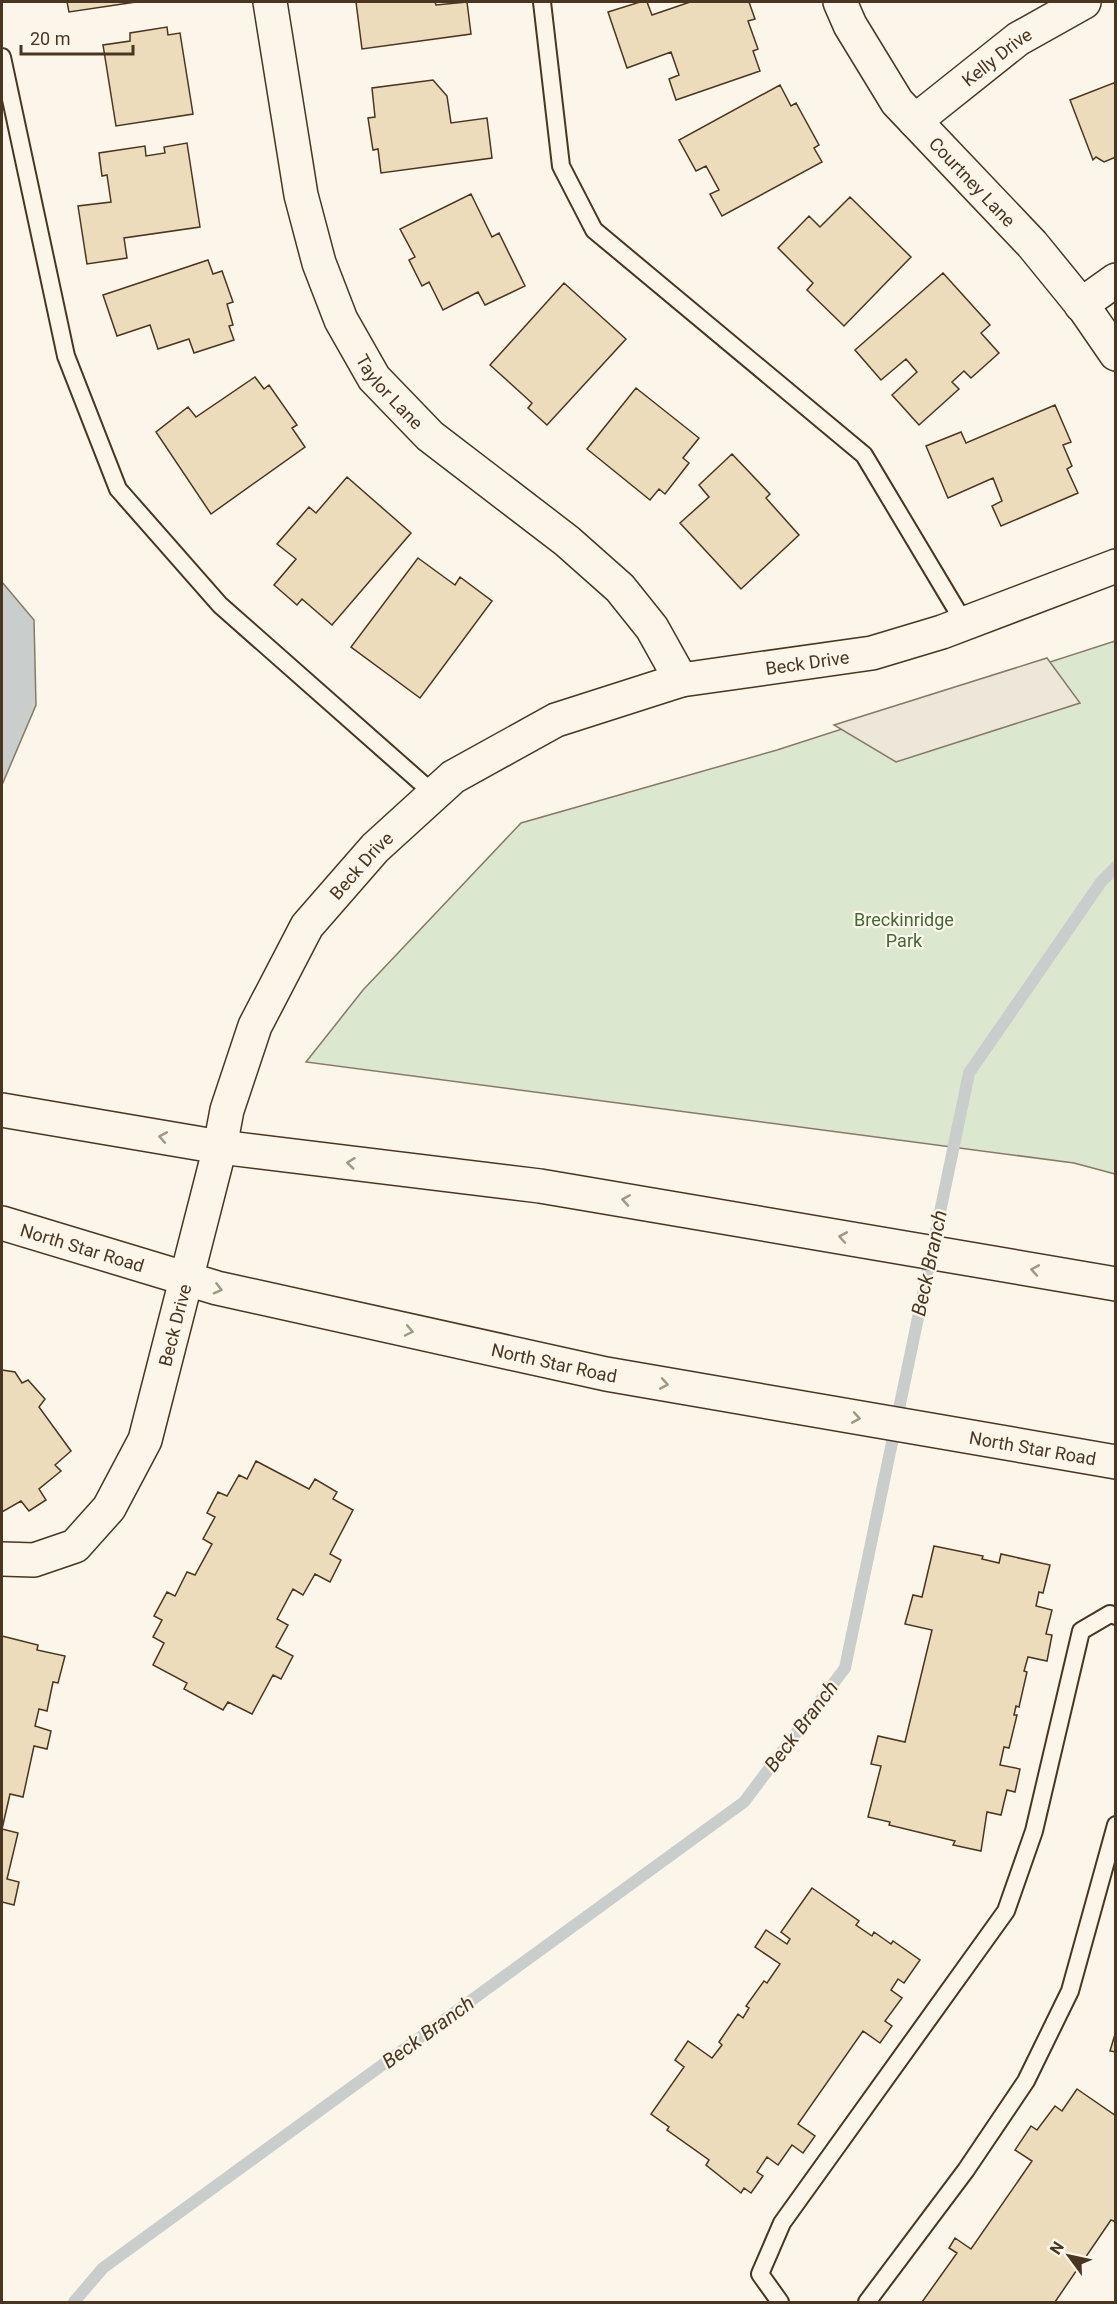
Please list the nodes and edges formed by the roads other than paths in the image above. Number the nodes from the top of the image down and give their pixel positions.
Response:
1 (270, 2) edge
2 (542, 2) edge
3 (840, 2) edge
4 (1084, 2) edge
5 (2, 57) edge
6 (915, 121) junction
7 (1116, 280) edge
8 (1081, 305) junction
9 (1116, 354) edge
10 (1116, 566) edge
11 (964, 624) junction
12 (681, 680) junction
13 (434, 794) junction
14 (2, 1110) edge
15 (220, 1147) junction
16 (2, 1224) edge
17 (186, 1280) junction
18 (1104, 1282) edge
19 (1116, 1462) edge
20 (2, 1559) edge
21 (1116, 1616) edge
22 (1116, 1826) edge
23 (780, 2302) edge
24 (867, 2302) edge

1 - 12 street, Taylor Lane
2 - 11 lane
3 - 6 street, Courtney Lane
4 - 6 street, Kelly Drive
5 - 13 lane
6 - 8 street, Courtney Lane
7 - 8 street
8 - 9 street, Courtney Lane
10 - 11 street, Beck Drive
11 - 12 street, Beck Drive
12 - 13 street, Beck Drive
13 - 15 street, Beck Drive
15 -> 14 street
15 - 17 street, Beck Drive
18 -> 15 street
16 - 17 street, North Star Road
17 -> 19 street, North Star Road
17 - 20 street, Beck Drive
21 - 23 lane
22 - 24 lane

